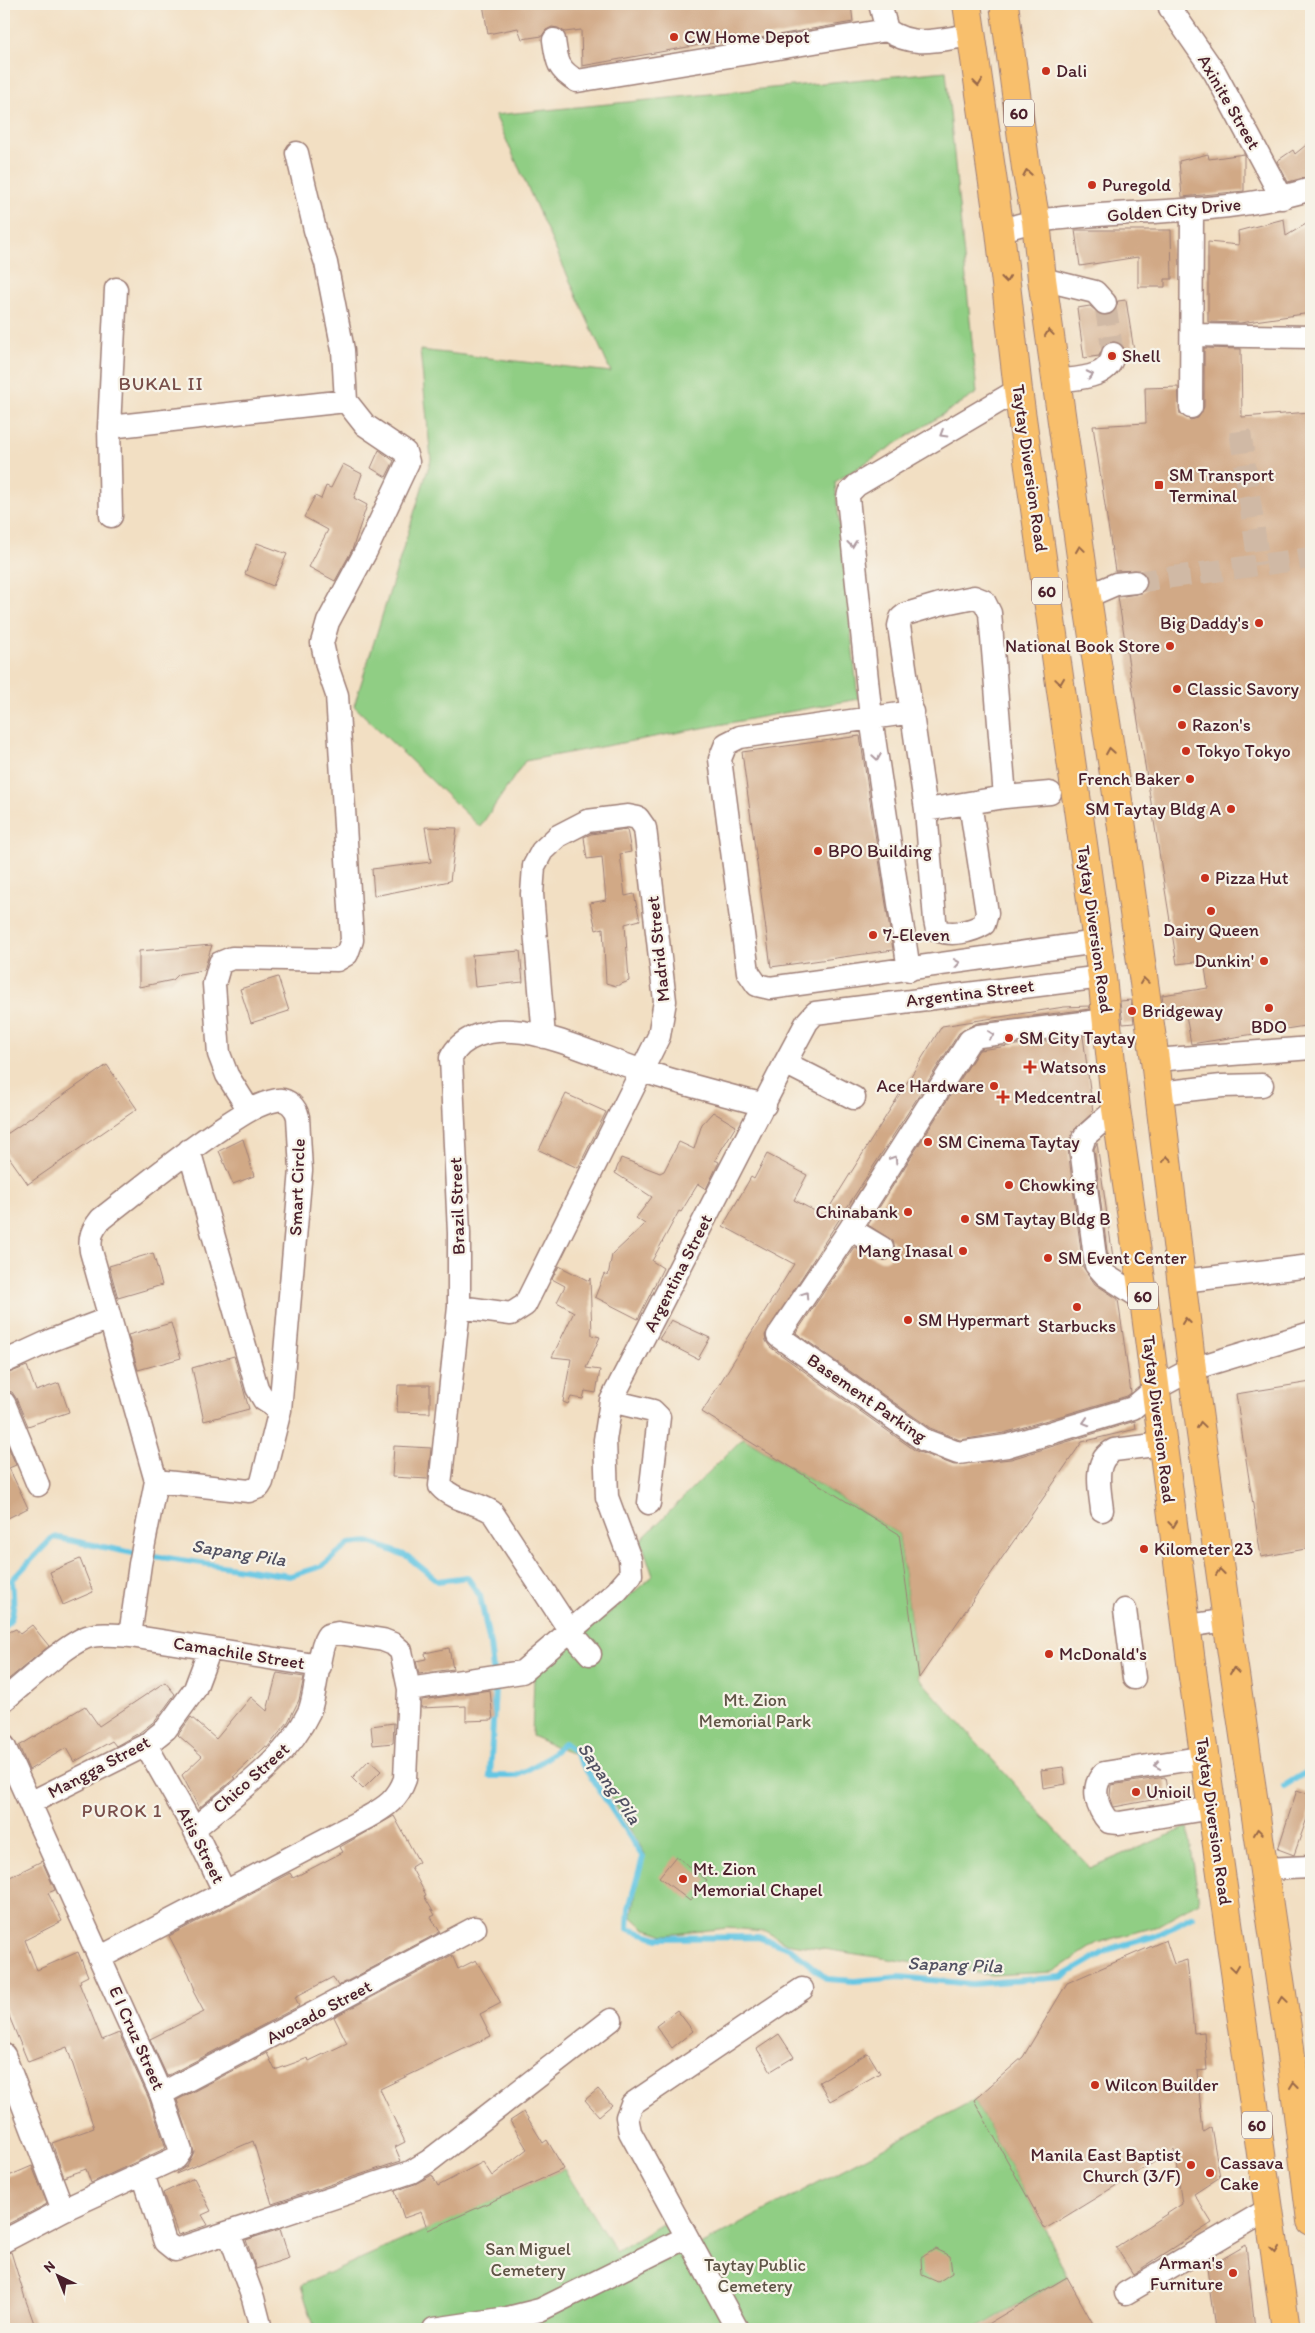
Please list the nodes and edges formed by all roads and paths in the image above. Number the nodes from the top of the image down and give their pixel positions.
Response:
1 (880, 4) edge
2 (967, 4) edge
3 (1004, 4) edge
4 (1170, 8) dead end
5 (887, 30) junction
6 (971, 35) junction
7 (554, 40) dead end
8 (297, 152) dead end
9 (1311, 189) edge
10 (1282, 198) junction
11 (1192, 211) junction
12 (1036, 221) junction
13 (1000, 231) junction
14 (1042, 279) junction
15 (116, 289) dead end
16 (1105, 303) dead end
17 (1192, 335) junction
18 (1311, 337) edge
19 (1113, 354) dead end
20 (1056, 381) junction
21 (1018, 390) junction
22 (346, 401) junction
23 (1191, 407) dead end
24 (109, 427) junction
25 (111, 516) dead end
26 (1126, 583) tunnel mouth
27 (1085, 588) junction
28 (913, 712) junction
29 (871, 718) junction
30 (1062, 792) junction
31 (1005, 797) junction
32 (970, 803) junction
33 (926, 810) junction
34 (1097, 942) junction
35 (909, 970) junction
36 (1102, 976) junction
37 (1107, 1020) junction
38 (544, 1037) junction
39 (1311, 1048) edge
40 (1155, 1060) junction
41 (785, 1063) junction
42 (641, 1071) junction
43 (1262, 1085) dead end
44 (1159, 1093) junction
45 (854, 1098) dead end
46 (765, 1106) junction
47 (1116, 1108) junction
48 (249, 1110) junction
49 (189, 1150) junction
50 (850, 1229) junction
51 (882, 1248) dead end
52 (1311, 1266) edge
53 (1182, 1281) junction
54 (1144, 1300) junction
55 (459, 1307) junction
56 (110, 1318) junction
57 (1311, 1333) edge
58 (4, 1362) edge
59 (1193, 1376) junction
60 (1156, 1389) junction
61 (611, 1401) junction
62 (4, 1403) edge
63 (280, 1410) junction
64 (1163, 1444) junction
65 (156, 1481) junction
66 (38, 1485) dead end
67 (649, 1502) dead end
68 (1102, 1510) dead end
69 (1125, 1610) dead end
70 (1227, 1620) junction
71 (1188, 1626) junction
72 (570, 1631) junction
73 (130, 1636) junction
74 (210, 1649) junction
75 (590, 1654) dead end
76 (320, 1666) junction
77 (1134, 1678) dead end
78 (409, 1689) junction
79 (4, 1700) edge
80 (146, 1745) junction
81 (4, 1746) edge
82 (1205, 1757) junction
83 (30, 1803) junction
84 (1212, 1808) junction
85 (194, 1828) junction
86 (1311, 1867) edge
87 (1263, 1870) junction
88 (225, 1893) junction
89 (1270, 1914) junction
90 (1228, 1920) junction
91 (475, 1928) dead end
92 (101, 1958) junction
93 (802, 1988) dead end
94 (611, 2020) dead end
95 (4, 2055) edge
96 (161, 2094) junction
97 (143, 2174) junction
98 (1310, 2206) edge
99 (1269, 2209) junction
100 (63, 2210) junction
101 (229, 2233) junction
102 (687, 2237) junction
103 (4, 2241) edge
104 (1126, 2293) dead end
105 (261, 2329) edge
106 (434, 2329) edge
107 (737, 2329) edge
108 (1286, 2329) edge

1 - 5 street
2 - 6 main road, Taytay Diversion Road / 60
12 -> 3 main road, 60
4 - 10 street, Axinite Street
5 - 6 street
5 - 7 street
6 -> 13 main road, Taytay Diversion Road / 60
8 - 22 street
9 - 10 street, Golden City Drive
10 - 11 street, Golden City Drive
11 - 12 street, Golden City Drive
11 - 17 street
12 - 13 street, Golden City Drive
12 - 14 main road, 60
13 -> 21 main road, Taytay Diversion Road / 60
14 - 16 street
20 -> 14 main road, 60
15 - 24 street
17 - 18 street
17 - 23 street
20 -> 19 street
27 -> 20 main road, 60
21 -> 29 street
21 -> 30 main road, Taytay Diversion Road / 60
22 - 24 street
22 - 48 street
24 - 25 street
26 - 27 street
40 -> 27 main road, 60
28 - 29 street
28 - 31 street
28 - 33 street
29 -> 35 street
29 - 35 street
30 - 31 street
30 - 34 main road, Taytay Diversion Road / 60
31 - 32 street
32 - 33 street
32 - 33 street
35 -> 34 street
34 - 36 main road, Taytay Diversion Road / 60
36 - 37 main road, Taytay Diversion Road / 60
36 - 41 street, Argentina Street
37 - 47 main road, Taytay Diversion Road / 60
50 -> 37 street
38 - 42 street, Brazil Street
38 - 42 street, Madrid Street
38 - 55 street, Brazil Street
39 - 40 street
40 - 44 main road, 60
41 - 45 street
41 - 46 street, Argentina Street
42 - 46 street, Brazil Street
42 - 55 street, Madrid Street
43 - 44 street
53 -> 44 main road, 60
46 - 61 street, Argentina Street
47 - 54 main road, Taytay Diversion Road / 60
47 - 54 street
48 - 49 street, Smart Circle
48 - 63 street, Smart Circle
49 - 56 street, Smart Circle
49 - 63 street
50 - 51 street
60 -> 50 street, Basement Parking
52 - 53 street
59 -> 53 main road, 60
54 - 60 main road, Taytay Diversion Road / 60
55 - 72 street, Brazil Street
56 - 58 street
56 - 65 street, Smart Circle
57 - 59 street
59 - 60 street
70 -> 59 main road, 60
60 - 64 main road, Taytay Diversion Road / 60
61 - 67 street
61 - 72 street, Argentina Street
62 - 66 street
63 - 65 street, Smart Circle
64 - 68 street
64 -> 71 main road, Taytay Diversion Road / 60
65 - 73 street
69 - 77 street
70 - 71 street
87 -> 70 main road, 60
71 - 82 main road, Taytay Diversion Road / 60
72 - 75 street, Brazil Street
72 - 78 street, Argentina Street
73 - 74 street, Camachile Street
73 - 79 street, Camachile Street
74 - 76 street, Camachile Street
74 - 80 street, Mangga Street
76 - 78 street, Camachile Street
76 - 85 street, Chico Street
78 - 88 street, Camachile Street
80 - 83 street, Mangga Street
80 - 85 street, Atis Street
81 - 83 street, E I Cruz Street
82 - 84 main road, Taytay Diversion Road / 60
82 -> 84 street
83 - 92 street, E I Cruz Street
84 - 90 main road, Taytay Diversion Road / 60
85 - 88 street, Atis Street
86 - 87 street
87 - 89 main road, 60
88 - 92 street, Camachile Street
89 - 90 main road
98 -> 89 main road, 60
90 -> 99 main road, Taytay Diversion Road / 60
91 - 96 street, Avocado Street
92 - 96 street, E I Cruz Street
93 - 102 street
94 - 101 street
95 - 100 street
96 - 97 street, E I Cruz Street
97 - 100 street, E I Cruz Street
97 - 101 street
99 - 104 street
99 -> 108 main road, Taytay Diversion Road / 60
100 - 103 street, E I Cruz Street
101 - 105 street
102 - 106 street
102 - 107 street

